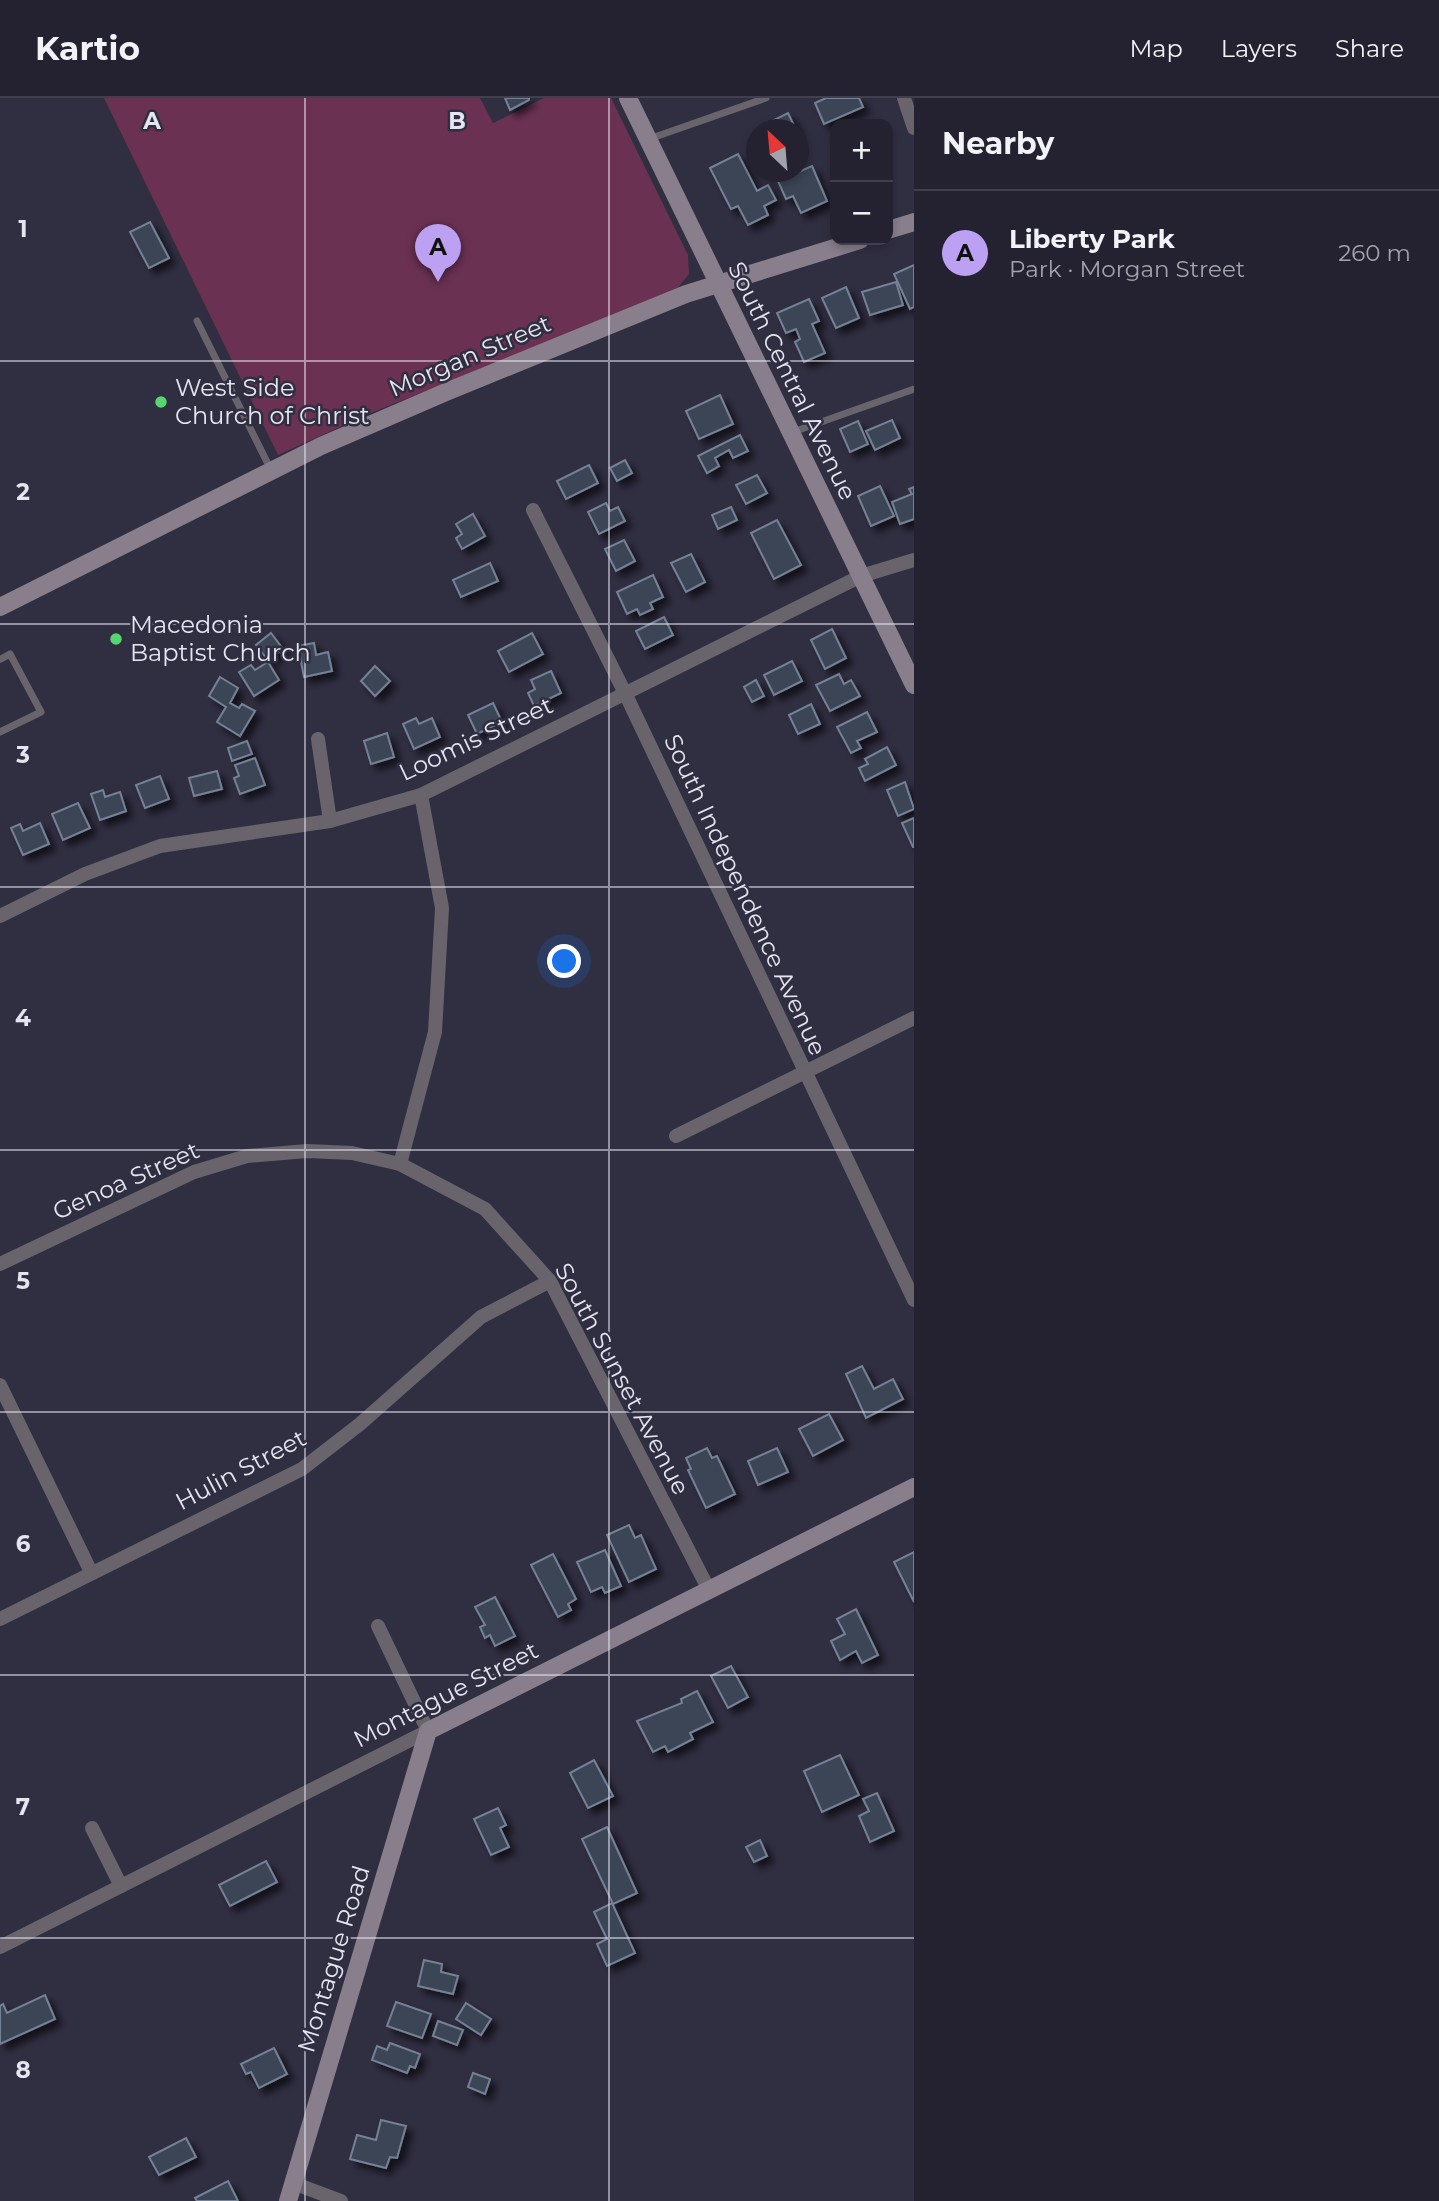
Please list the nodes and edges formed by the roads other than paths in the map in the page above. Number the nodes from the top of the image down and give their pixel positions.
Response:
1 (628, 98) edge
2 (766, 98) edge
3 (904, 98) edge
4 (914, 128) edge
5 (648, 139) junction
6 (914, 222) edge
7 (893, 228) edge
8 (844, 245) edge
9 (718, 285) junction
10 (197, 321) dead end
11 (914, 389) edge
12 (791, 432) junction
13 (271, 471) junction
14 (533, 510) dead end
15 (914, 560) edge
16 (861, 576) junction
17 (0, 607) edge
18 (0, 658) edge
19 (914, 685) edge
20 (625, 693) junction
21 (1, 729) edge
22 (318, 739) dead end
23 (421, 795) junction
24 (330, 821) junction
25 (0, 916) edge
26 (914, 1018) edge
27 (804, 1072) junction
28 (676, 1136) dead end
29 (400, 1164) junction
30 (0, 1264) edge
31 (550, 1281) junction
32 (914, 1300) edge
33 (0, 1385) edge
34 (914, 1488) edge
35 (91, 1572) junction
36 (709, 1590) junction
37 (0, 1619) edge
38 (378, 1626) dead end
39 (428, 1731) junction
40 (92, 1828) dead end
41 (121, 1886) junction
42 (0, 1947) edge
43 (293, 2183) junction
44 (288, 2201) edge
45 (341, 2201) edge

1 - 5 main road, South Central Avenue
2 - 5 lane
3 - 4 street
5 - 9 main road, South Central Avenue
6 - 7 main road
8 - 9 main road, Morgan Street
9 - 12 main road, South Central Avenue
9 - 13 main road, Morgan Street
10 - 13 lane
11 - 12 lane
12 - 16 main road, South Central Avenue
13 - 17 main road, Morgan Street
14 - 20 street, South Independence Avenue
15 - 16 street, Loomis Street
16 - 19 main road, South Central Avenue
16 - 20 street, Loomis Street
18 - 21 lane
20 - 23 street, Loomis Street
20 - 27 street, South Independence Avenue
22 - 24 street
23 - 24 street, Loomis Street
23 - 29 street
24 - 25 street, Loomis Street
26 - 27 street
27 - 28 street
27 - 32 street, South Independence Avenue
29 - 30 street, Genoa Street
29 - 31 street, South Sunset Avenue
31 - 35 street, Hulin Street
31 - 36 street, South Sunset Avenue
33 - 35 street
34 - 36 main road, Montague Street
35 - 37 street, Hulin Street
36 - 39 main road, Montague Street
38 - 39 street
39 - 41 street, Montague Street
39 - 43 main road, Montague Road
40 - 41 street
41 - 42 street, Montague Street
43 - 44 main road, Montague Road
43 - 45 street

